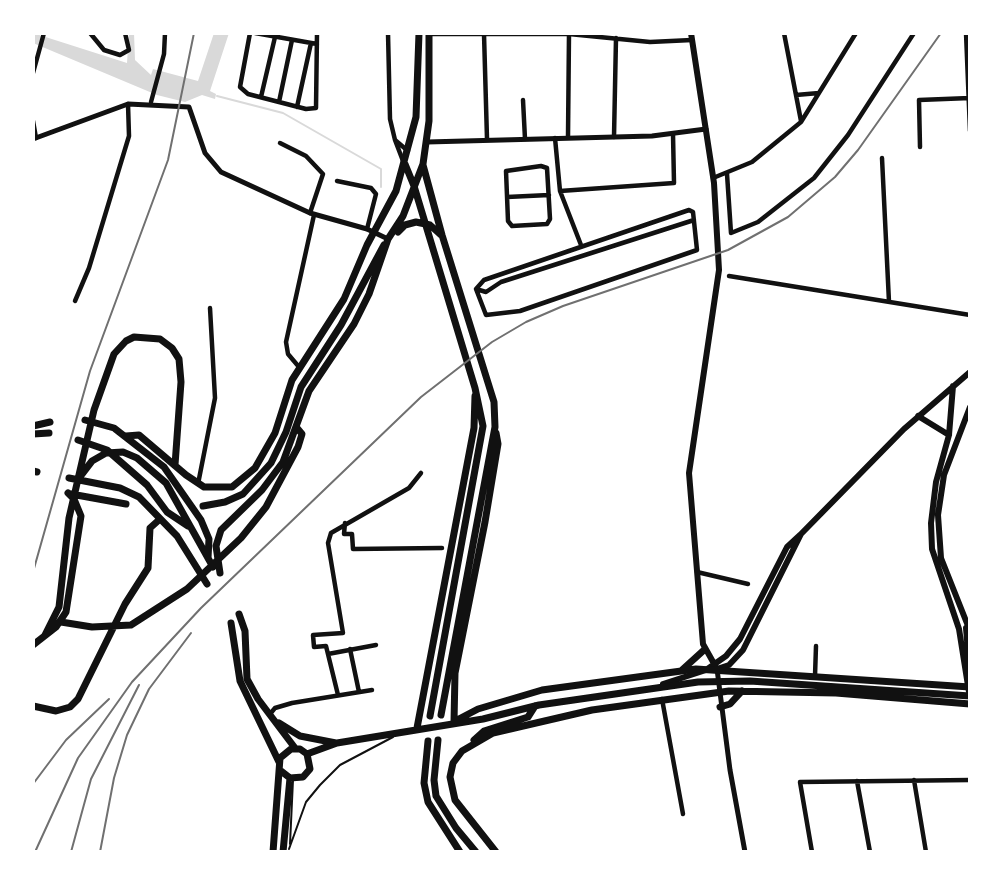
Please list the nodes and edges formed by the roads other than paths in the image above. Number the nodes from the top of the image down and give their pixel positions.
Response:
1 (44, 33) edge
2 (90, 33) edge
3 (125, 33) edge
4 (165, 33) edge
5 (252, 33) edge
6 (317, 33) edge
7 (387, 33) edge
8 (419, 33) edge
9 (784, 33) edge
10 (856, 33) edge
11 (914, 33) edge
12 (429, 34) edge
13 (484, 34) edge
14 (569, 34) edge
15 (967, 35) edge
16 (275, 37) junction
17 (613, 37) edge
18 (691, 37) edge
19 (292, 40) junction
20 (310, 43) junction
21 (317, 44) junction
22 (33, 73) edge
23 (819, 93) junction
24 (796, 95) junction
25 (261, 98) junction
26 (969, 98) edge
27 (523, 100) dead end
28 (279, 102) junction
29 (151, 103) junction
30 (128, 104) junction
31 (297, 107) junction
32 (33, 121) edge
33 (801, 122) junction
34 (706, 129) junction
35 (970, 131) edge
36 (673, 134) junction
37 (568, 137) junction
38 (614, 137) junction
39 (34, 138) edge
40 (555, 138) junction
41 (487, 139) junction
42 (525, 139) junction
43 (395, 140) junction
44 (427, 142) junction
45 (280, 143) dead end
46 (919, 147) dead end
47 (409, 152) junction
48 (882, 158) dead end
49 (405, 164) junction
50 (423, 164) junction
51 (727, 174) junction
52 (713, 178) junction
53 (337, 181) dead end
54 (549, 182) junction
55 (559, 182) junction
56 (414, 186) junction
57 (560, 191) junction
58 (550, 195) junction
59 (507, 197) junction
60 (312, 214) junction
61 (694, 220) junction
62 (424, 223) junction
63 (371, 231) junction
64 (442, 235) junction
65 (388, 239) junction
66 (581, 245) junction
67 (729, 276) dead end
68 (476, 289) junction
69 (75, 301) dead end
70 (889, 302) junction
71 (210, 308) dead end
72 (970, 314) edge
73 (299, 367) junction
74 (970, 372) edge
75 (953, 386) junction
76 (475, 388) junction
77 (970, 407) edge
78 (918, 416) junction
79 (85, 420) dead end
80 (50, 422) dead end
81 (33, 426) edge
82 (495, 427) junction
83 (297, 428) junction
84 (49, 433) dead end
85 (33, 434) edge
86 (948, 435) junction
87 (126, 436) junction
88 (958, 438) junction
89 (78, 440) dead end
90 (175, 465) junction
91 (421, 473) dead end
92 (69, 478) dead end
93 (198, 484) junction
94 (75, 485) junction
95 (125, 504) dead end
96 (203, 506) dead end
97 (160, 519) junction
98 (345, 523) junction
99 (189, 526) junction
100 (801, 534) junction
101 (442, 548) dead end
102 (204, 572) junction
103 (697, 572) junction
104 (207, 584) dead end
105 (748, 584) dead end
106 (239, 614) dead end
107 (59, 619) junction
108 (231, 623) dead end
109 (114, 627) junction
110 (965, 629) edge
111 (33, 645) edge
112 (376, 645) dead end
113 (816, 646) dead end
114 (350, 649) junction
115 (704, 650) junction
116 (328, 654) junction
117 (970, 667) edge
118 (717, 669) junction
119 (681, 671) junction
120 (815, 676) junction
121 (653, 688) junction
122 (372, 690) dead end
123 (742, 691) junction
124 (359, 692) junction
125 (718, 692) junction
126 (969, 692) edge
127 (338, 695) junction
128 (662, 699) junction
129 (970, 704) edge
130 (33, 706) edge
131 (535, 706) junction
132 (720, 707) junction
133 (441, 715) dead end
134 (271, 716) junction
135 (430, 716) dead end
136 (450, 722) junction
137 (417, 728) junction
138 (405, 730) junction
139 (438, 740) dead end
140 (428, 741) dead end
141 (473, 742) junction
142 (337, 743) junction
143 (295, 748) junction
144 (307, 754) junction
145 (280, 767) junction
146 (292, 778) junction
147 (914, 779) junction
148 (970, 780) edge
149 (857, 781) junction
150 (683, 814) dead end
151 (287, 851) edge
152 (274, 852) edge
153 (460, 852) edge
154 (476, 852) edge
155 (496, 852) edge
156 (745, 852) edge
157 (812, 852) edge
158 (870, 852) edge
159 (926, 852) edge

1 - 22 street
2 - 3 street
4 - 29 street
5 - 16 street
5 - 25 street
6 - 21 street
7 - 43 street
8 - 47 main road
9 - 24 street
10 - 23 street
11 - 51 street
12 - 13 street
12 - 44 main road
13 - 14 street
13 - 41 street
14 - 17 street
14 - 37 street
15 - 26 street
16 - 19 street
16 - 25 street
17 - 18 street
17 - 38 street
18 - 34 main road
19 - 20 street
19 - 28 street
20 - 21 street
20 - 31 street
21 - 31 street
23 - 24 street
23 - 33 street
24 - 33 street
25 - 28 street
26 - 35 street
26 - 46 street
27 - 42 street
28 - 31 street
29 - 30 street
29 - 60 street
30 - 39 street
30 - 69 street
32 - 39 street
33 - 51 street
34 - 36 street
34 - 52 main road
36 - 38 street
36 - 57 street
37 - 38 street
37 - 40 street
40 - 42 street
40 - 55 street
41 - 42 street
41 - 44 street
43 - 47 street
43 - 49 street
44 - 50 main road
45 - 60 street
47 - 49 main road
47 - 50 main road
48 - 70 street
49 - 56 main road
49 - 63 main road
50 - 56 main road
50 - 64 main road
51 - 52 street
52 - 103 main road
53 - 63 street
54 - 55 street
54 - 58 street
54 - 59 street
55 - 57 street
56 - 62 main road
56 - 65 main road
57 - 66 street
58 - 59 street
58 - 59 street
60 - 63 street
60 - 73 street
61 - 66 street
61 - 68 street
61 - 68 street
62 - 64 main road
62 - 65 main road
62 - 76 main road
63 - 65 street
63 - 73 main road
64 - 82 main road
65 - 83 main road
65 - 96 main road
66 - 68 street
67 - 70 street
70 - 72 street
71 - 93 street
73 - 93 main road
74 - 75 main road
75 - 78 main road
75 - 86 main road
76 - 135 main road
76 - 137 main road
77 - 88 main road
78 - 86 main road
78 - 100 main road
79 - 87 main road
80 - 81 main road
82 - 133 main road
82 - 136 main road
83 - 99 main road
83 - 102 main road
84 - 85 main road
86 - 88 main road
86 - 110 main road
87 - 90 main road
87 - 102 main road
88 - 110 main road
89 - 99 main road
90 - 93 main road
90 - 94 main road
91 - 98 street
92 - 97 main road
94 - 99 main road
94 - 107 main road
95 - 107 main road
97 - 104 main road
97 - 109 main road
98 - 101 street
98 - 116 street
100 - 118 main road
100 - 121 main road
102 - 109 main road
103 - 105 street
103 - 115 main road
106 - 134 main road
107 - 109 main road
107 - 111 main road
108 - 145 main road
109 - 130 main road
110 - 117 main road
110 - 126 main road
112 - 114 street
113 - 120 street
114 - 116 street
114 - 124 street
115 - 118 main road
115 - 119 main road
116 - 127 street
118 - 119 main road
118 - 120 main road
118 - 125 street
119 - 136 main road
120 - 126 main road
121 - 126 main road
121 - 131 main road
122 - 124 street
123 - 125 main road
123 - 129 main road
123 - 132 main road
124 - 127 street
125 - 128 main road
125 - 132 street
127 - 134 street
128 - 141 main road
128 - 150 street
131 - 136 main road
131 - 141 main road
132 - 156 street
134 - 142 main road
134 - 143 main road
136 - 137 main road
137 - 138 main road
138 - 142 main road
138 - 151 lane
139 - 154 main road
140 - 153 main road
141 - 155 main road
142 - 144 main road
143 - 144 main road
143 - 145 main road
144 - 146 main road
145 - 146 main road
145 - 152 main road
146 - 151 main road
147 - 148 street
147 - 149 street
147 - 159 street
149 - 157 street
149 - 158 street

